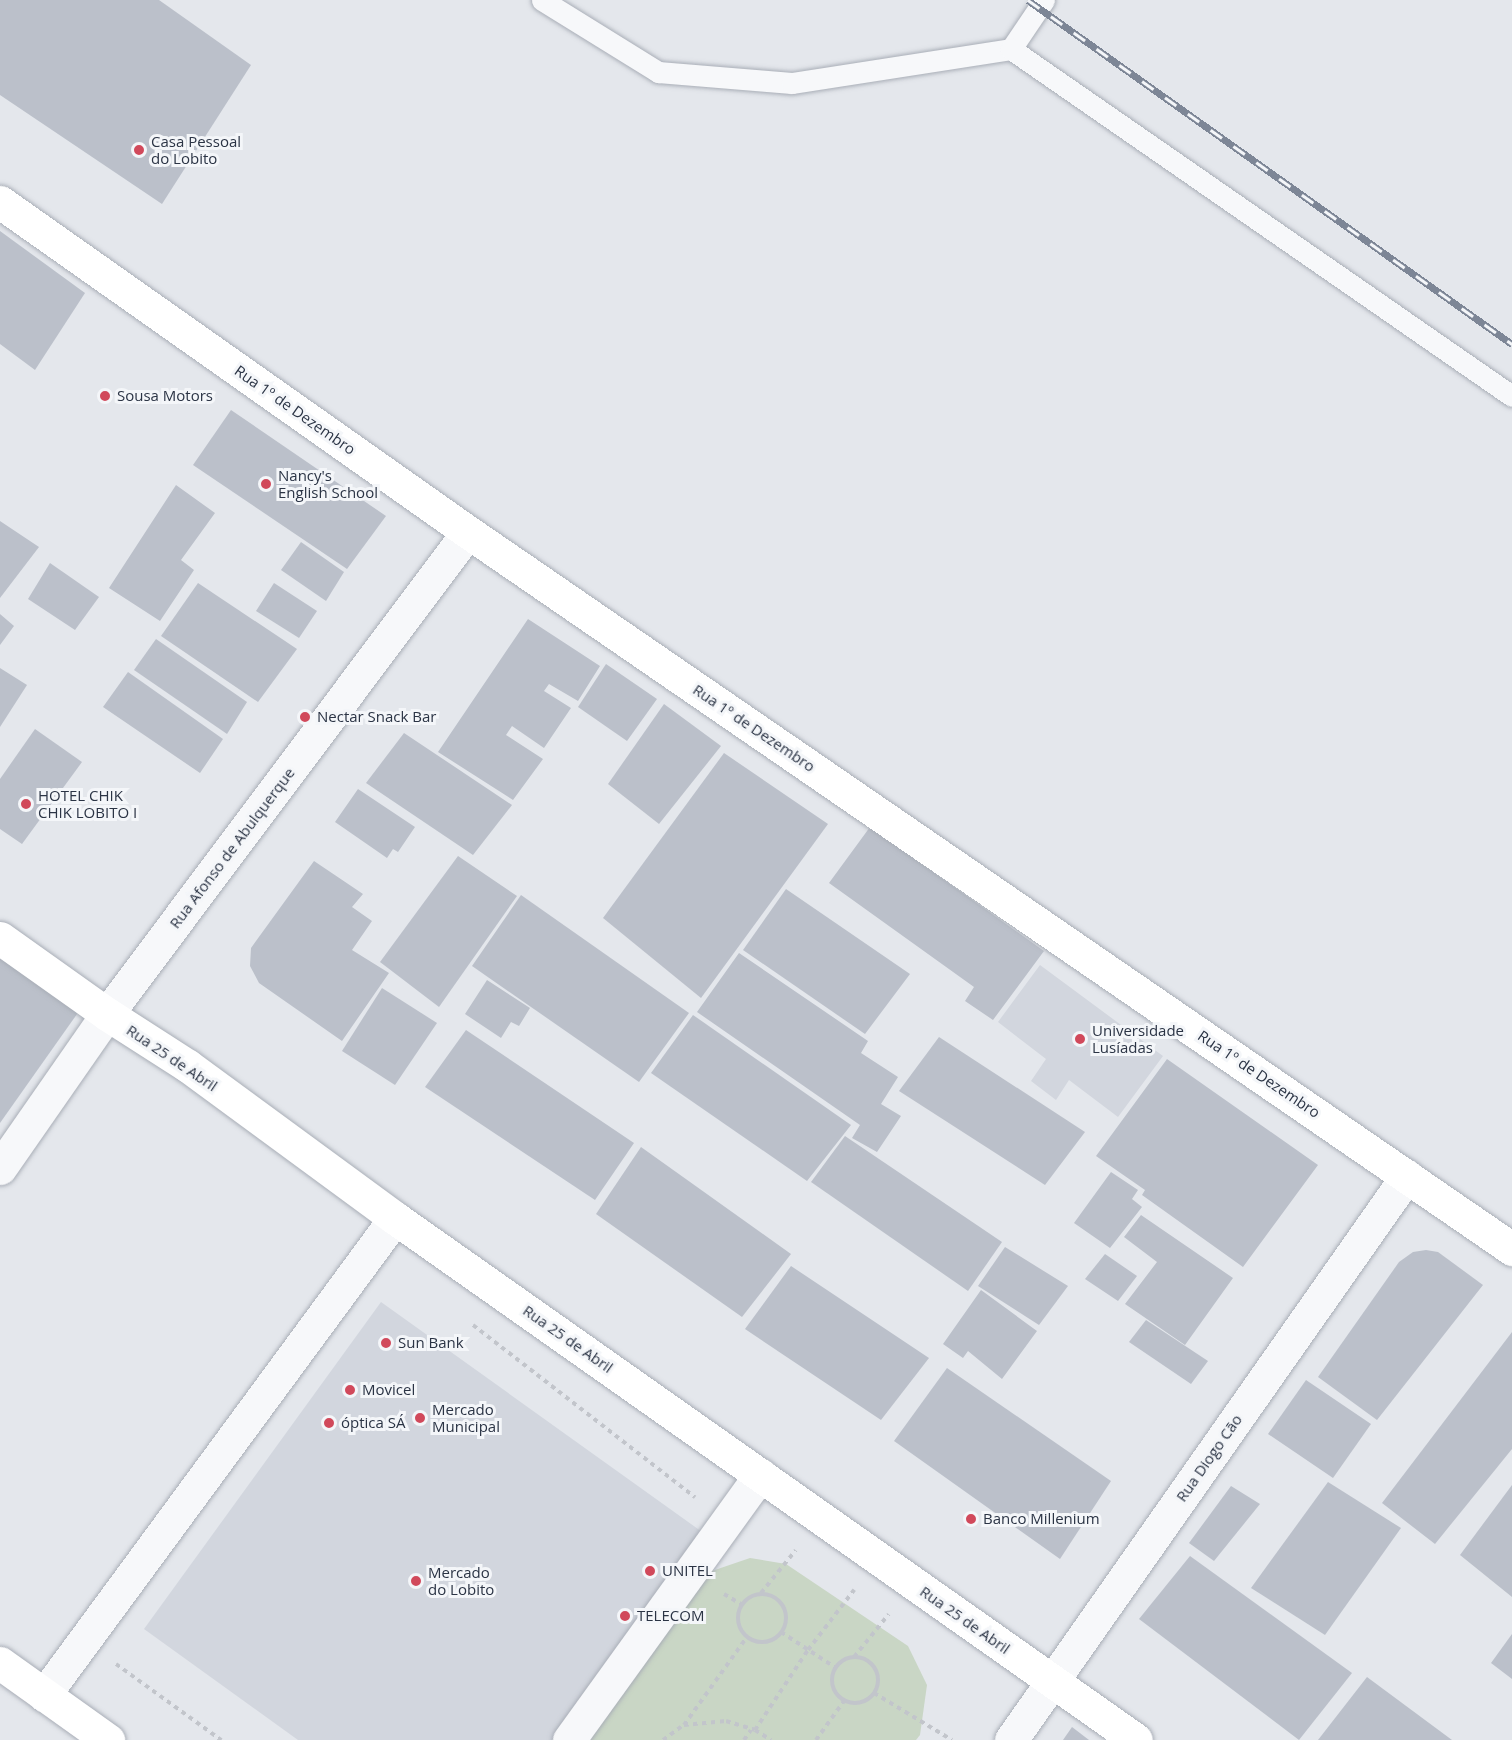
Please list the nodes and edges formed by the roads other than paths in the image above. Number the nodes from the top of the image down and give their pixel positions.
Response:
1 (542, 0) edge
2 (1044, 0) edge
3 (1011, 49) junction
4 (0, 201) edge
5 (1512, 396) edge
6 (468, 532) junction
7 (0, 938) edge
8 (107, 1014) junction
9 (0, 1168) edge
10 (1407, 1176) junction
11 (395, 1218) junction
12 (1512, 1249) edge
13 (760, 1475) junction
14 (0, 1663) edge
15 (1052, 1682) junction
16 (44, 1695) junction
17 (108, 1740) edge
18 (569, 1740) edge
19 (1011, 1740) edge
20 (1136, 1740) edge

1 - 3 lane
2 - 3 lane
3 - 5 lane
4 - 6 main road, Rua 1º de Dezembro
6 - 8 street, Rua Afonso de Abulquerque
6 - 10 main road, Rua 1º de Dezembro
7 - 8 main road, Rua 25 de Abril
8 - 9 street, Rua Afonso de Abulquerque
8 - 11 main road, Rua 25 de Abril
10 - 12 main road, Rua 1º de Dezembro
10 - 15 street, Rua Diogo Cão
11 - 13 main road, Rua 25 de Abril
11 - 16 street
13 - 15 main road, Rua 25 de Abril
13 - 18 street
14 - 16 main road
15 - 19 street, Rua Diogo Cão
15 - 20 main road, Rua 25 de Abril
16 - 17 main road

